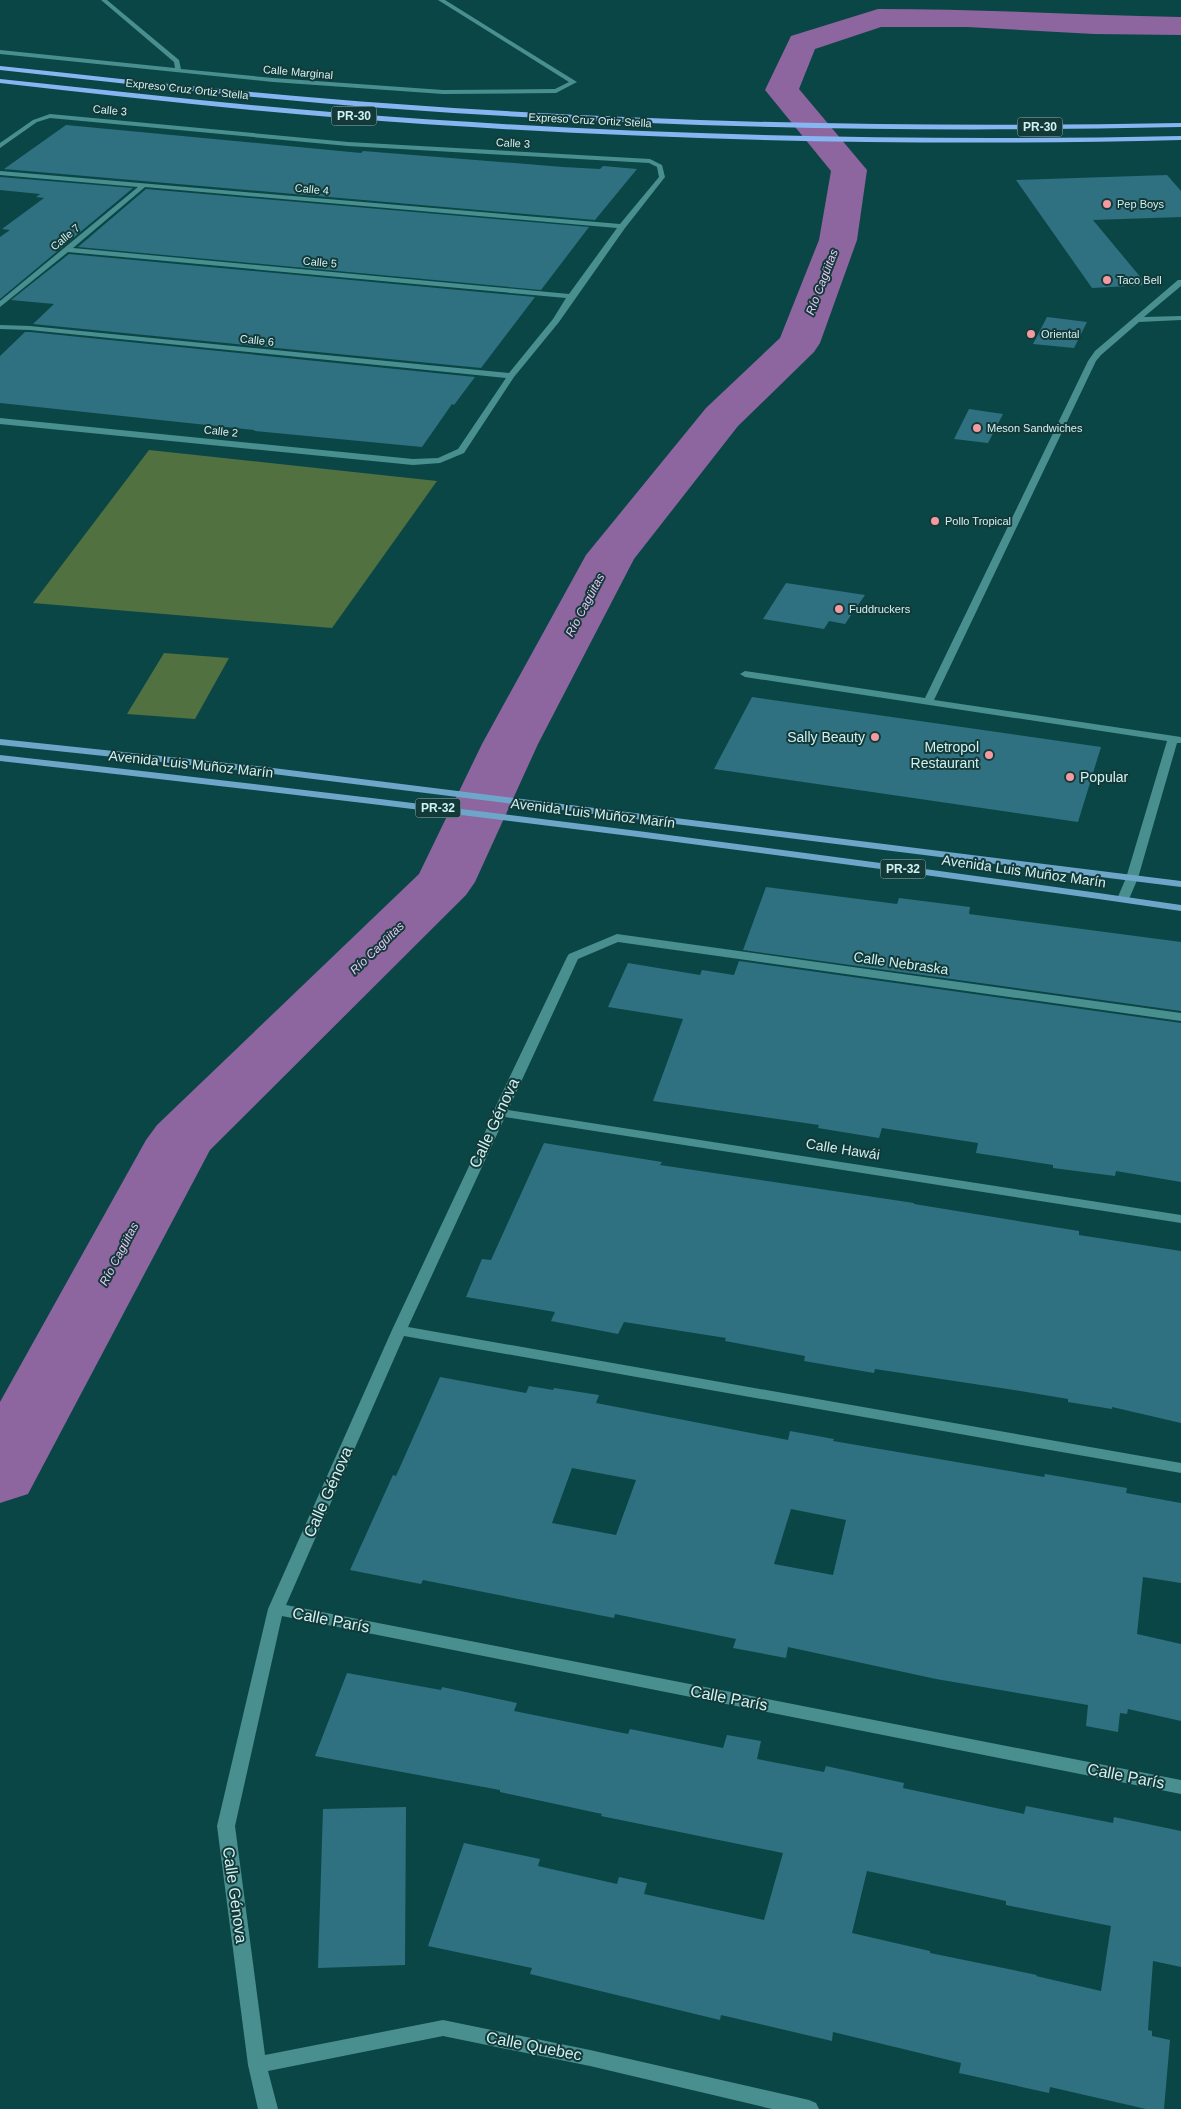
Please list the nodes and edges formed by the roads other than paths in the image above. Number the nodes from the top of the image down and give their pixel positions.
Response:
1 (104, 0) edge
2 (442, 0) edge
3 (0, 52) edge
4 (0, 68) edge
5 (178, 71) junction
6 (0, 80) edge
7 (1181, 125) edge
8 (1181, 138) edge
9 (0, 146) edge
10 (0, 173) edge
11 (144, 186) junction
12 (622, 226) junction
13 (68, 250) junction
14 (1181, 282) edge
15 (571, 296) junction
16 (0, 305) edge
17 (1181, 318) edge
18 (1136, 320) junction
19 (0, 327) edge
20 (511, 376) junction
21 (0, 420) edge
22 (440, 460) joint
23 (745, 674) dead end
24 (928, 702) junction
25 (1177, 740) edge
26 (0, 742) edge
27 (0, 758) edge
28 (1132, 878) junction
29 (1181, 884) edge
30 (1123, 899) junction
31 (1181, 908) edge
32 (617, 938) joint
33 (1181, 1017) edge
34 (500, 1112) junction
35 (1181, 1219) edge
36 (399, 1330) junction
37 (1181, 1468) edge
38 (276, 1609) junction
39 (1181, 1787) edge
40 (257, 2064) junction
41 (268, 2109) edge
42 (809, 2109) edge

1 - 5 street
2 - 5 street, Calle Marginal
3 - 5 street, Calle Marginal
4 - 7 highway, Expreso Cruz Ortiz Stella / PR-30
6 - 8 highway, Expreso Cruz Ortiz Stella / PR-30
9 - 12 street, Calle 3
10 - 11 street, Calle 4
11 - 12 street, Calle 4
11 - 13 street, Calle 7
12 - 15 street, Calle 3
13 - 15 street, Calle 5
13 - 16 street, Calle 7
14 - 18 street
15 - 20 street, Calle 3
17 - 18 street
18 - 24 street
19 - 20 street, Calle 6
20 - 22 street, Calle 3
21 - 22 street, Calle 2
23 - 24 street
24 - 25 street
25 - 28 street
26 - 28 main road, Avenida Luis Muñoz Marín / PR-32
27 - 30 main road, Avenida Luis Muñoz Marín / PR-32
28 - 29 main road, Avenida Luis Muñoz Marín / PR-32
28 - 30 street
30 - 31 main road, Avenida Luis Muñoz Marín / PR-32
32 - 33 street, Calle Nebraska
32 - 34 street, Calle Génova
34 - 35 street, Calle Hawái
34 - 36 street, Calle Génova
36 - 37 street
36 - 38 street, Calle Génova
38 - 39 street, Calle París
38 - 40 street, Calle Génova
40 - 41 street, Calle Génova
40 - 42 street, Calle Quebec

